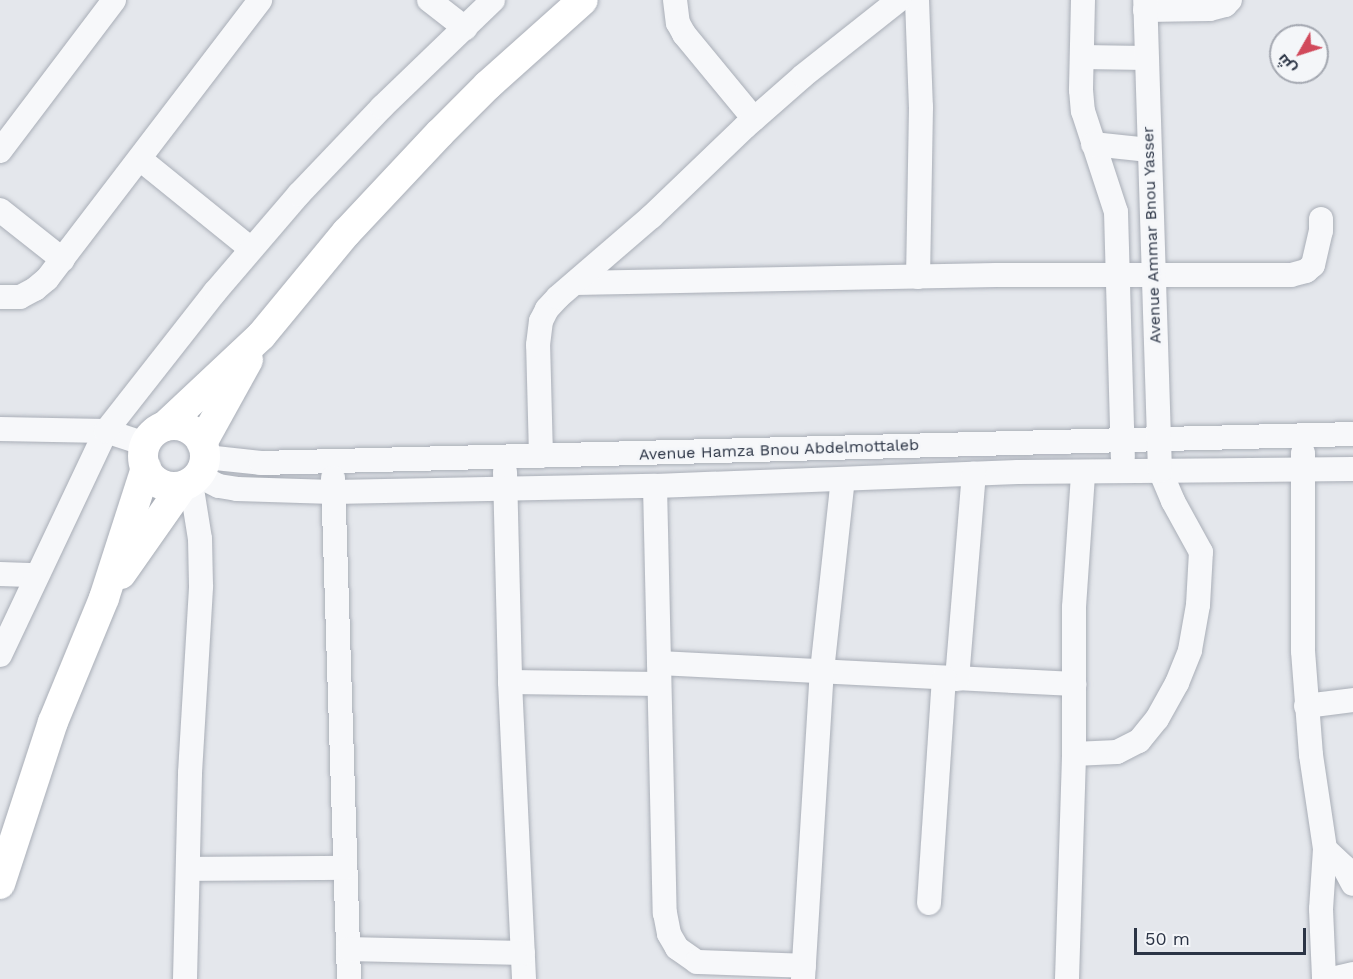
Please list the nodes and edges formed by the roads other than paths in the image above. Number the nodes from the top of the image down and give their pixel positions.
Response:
1 (114, 0) edge
2 (260, 0) edge
3 (429, 0) edge
4 (493, 0) edge
5 (583, 0) edge
6 (675, 0) edge
7 (899, 0) edge
8 (917, 0) edge
9 (1083, 0) edge
10 (1230, 0) edge
11 (1145, 5) edge
12 (465, 28) junction
13 (1082, 57) junction
14 (1146, 58) junction
15 (754, 118) junction
16 (1093, 144) junction
17 (1149, 150) junction
18 (0, 151) edge
19 (140, 159) junction
20 (0, 210) edge
21 (1321, 219) dead end
22 (251, 249) junction
23 (63, 260) junction
24 (1119, 276) junction
25 (1153, 276) junction
26 (918, 277) junction
27 (575, 283) junction
28 (0, 297) edge
29 (261, 336) junction
30 (0, 429) edge
31 (106, 430) junction
32 (1353, 434) edge
33 (1303, 436) junction
34 (1159, 441) junction
35 (1123, 442) junction
36 (152, 446) junction
37 (541, 456) junction
38 (504, 457) junction
39 (333, 462) junction
40 (196, 469) junction
41 (1353, 469) edge
42 (1303, 470) junction
43 (1160, 471) junction
44 (1123, 472) junction
45 (974, 474) junction
46 (1083, 474) junction
47 (843, 479) junction
48 (655, 486) junction
49 (507, 488) junction
50 (333, 492) junction
51 (0, 574) edge
52 (37, 575) junction
53 (104, 598) junction
54 (0, 656) edge
55 (822, 671) junction
56 (659, 673) junction
57 (950, 679) junction
58 (510, 682) junction
59 (1074, 684) junction
60 (1353, 700) edge
61 (1306, 705) junction
62 (1074, 754) junction
63 (1325, 849) junction
64 (345, 868) junction
65 (188, 869) junction
66 (0, 884) edge
67 (1353, 884) edge
68 (929, 903) dead end
69 (348, 949) junction
70 (523, 952) junction
71 (803, 972) edge
72 (1353, 974) edge
73 (185, 979) edge
74 (349, 979) edge
75 (524, 979) edge
76 (1067, 979) edge
77 (1324, 979) edge
78 (1332, 979) edge

1 - 18 street
2 - 19 street
3 - 12 street
4 - 12 street
5 - 29 main road
6 - 15 street
7 - 15 street
8 - 26 street
9 - 13 street
10 - 11 street
11 - 14 street, Avenue Ammar Bnou Yasser
12 - 22 street
13 - 14 street
13 - 16 street
14 - 17 street, Avenue Ammar Bnou Yasser
15 - 27 street
16 - 17 street
16 - 24 street
17 - 25 street, Avenue Ammar Bnou Yasser
19 - 22 street
19 - 23 street
20 - 23 street
21 - 25 street
22 - 31 street
23 - 28 street
24 - 25 street
24 - 26 street
24 - 35 street
25 - 34 street, Avenue Ammar Bnou Yasser
26 - 27 street
27 - 37 street
29 - 36 main road
29 - 40 main road
30 - 31 street
31 - 36 street
31 - 52 street
32 - 33 street, Avenue Hamza Bnou Abdelmottaleb
33 - 34 street, Avenue Hamza Bnou Abdelmottaleb
33 - 42 street
34 - 35 street, Avenue Hamza Bnou Abdelmottaleb
34 - 43 street, Avenue Ammar Bnou Yasser
35 - 37 street, Avenue Hamza Bnou Abdelmottaleb
35 - 44 street
36 - 40 main road
36 - 40 main road
36 - 53 main road
37 - 38 street, Avenue Hamza Bnou Abdelmottaleb
38 - 39 street, Avenue Hamza Bnou Abdelmottaleb
38 - 49 street
39 - 40 street, Avenue Hamza Bnou Abdelmottaleb
39 - 50 street
40 - 50 street
40 - 53 main road
40 - 65 street
41 - 42 street
42 - 43 street
42 - 61 street
43 - 44 street
43 - 62 street
44 - 46 street
45 - 46 street
45 - 47 street
45 - 57 street
46 - 59 street
47 - 48 street
47 - 55 street
48 - 49 street
48 - 56 street
49 - 50 street
49 - 58 street
50 - 64 street
51 - 52 street
52 - 54 street
53 - 66 main road
55 - 56 street
55 - 57 street
55 - 71 street
56 - 58 street
56 - 71 street
57 - 59 street
57 - 68 street
58 - 70 street
59 - 62 street
60 - 61 street
61 - 63 street
62 - 76 street
63 - 67 street
63 - 77 street
64 - 65 street
64 - 69 street
65 - 73 street
69 - 70 street
69 - 74 street
70 - 75 street
72 - 78 street

